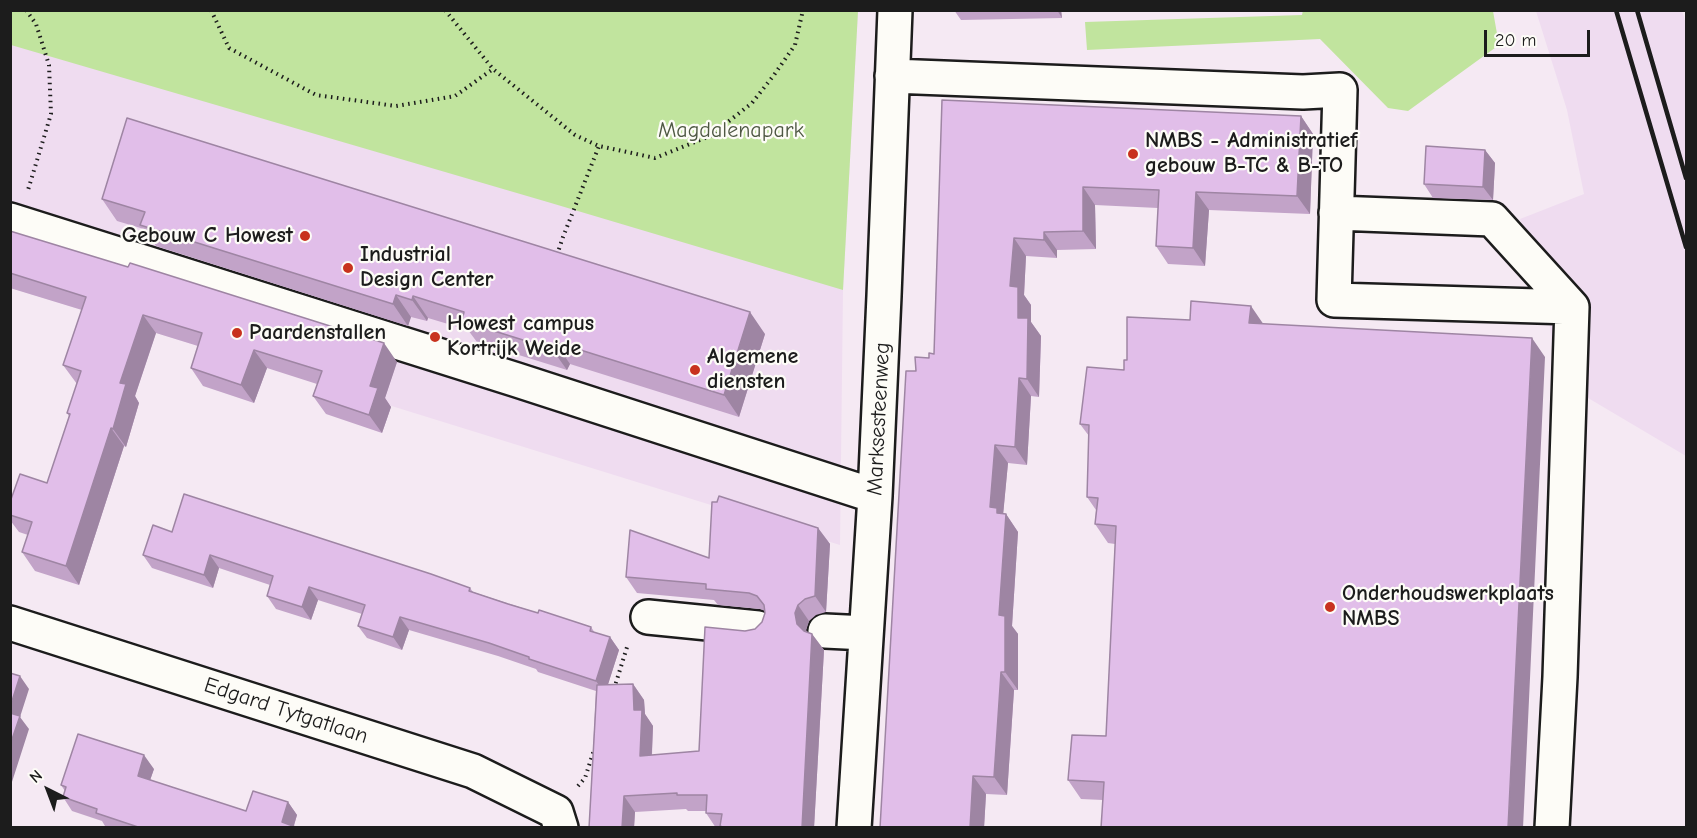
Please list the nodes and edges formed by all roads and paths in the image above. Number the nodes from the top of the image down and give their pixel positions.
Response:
1 (26, 10) edge
2 (211, 10) edge
3 (445, 10) edge
4 (803, 10) edge
5 (895, 10) edge
6 (493, 69) junction
7 (892, 76) junction
8 (599, 146) junction
9 (1336, 213) junction
10 (14, 221) edge
11 (556, 257) edge
12 (1572, 307) junction
13 (875, 496) junction
14 (648, 617) joint
15 (10, 623) edge
16 (758, 628) edge
17 (825, 631) dead end
18 (866, 633) junction
19 (613, 692) edge
20 (595, 746) edge
21 (558, 820) edge
22 (854, 828) edge
23 (1552, 828) edge

1 - 10 path
2 - 6 path
3 - 6 path
4 - 8 path
5 - 7 street, Marksesteenweg
6 - 8 path
7 - 9 street
7 - 13 street, Marksesteenweg
8 - 11 path
9 - 12 street
9 - 12 street
10 - 13 street
12 - 23 street
13 - 18 street, Marksesteenweg
14 - 16 street
14 - 19 path
15 - 21 street, Edgard Tytgatlaan
17 - 18 street
18 - 22 street, Marksesteenweg
20 - 21 path

